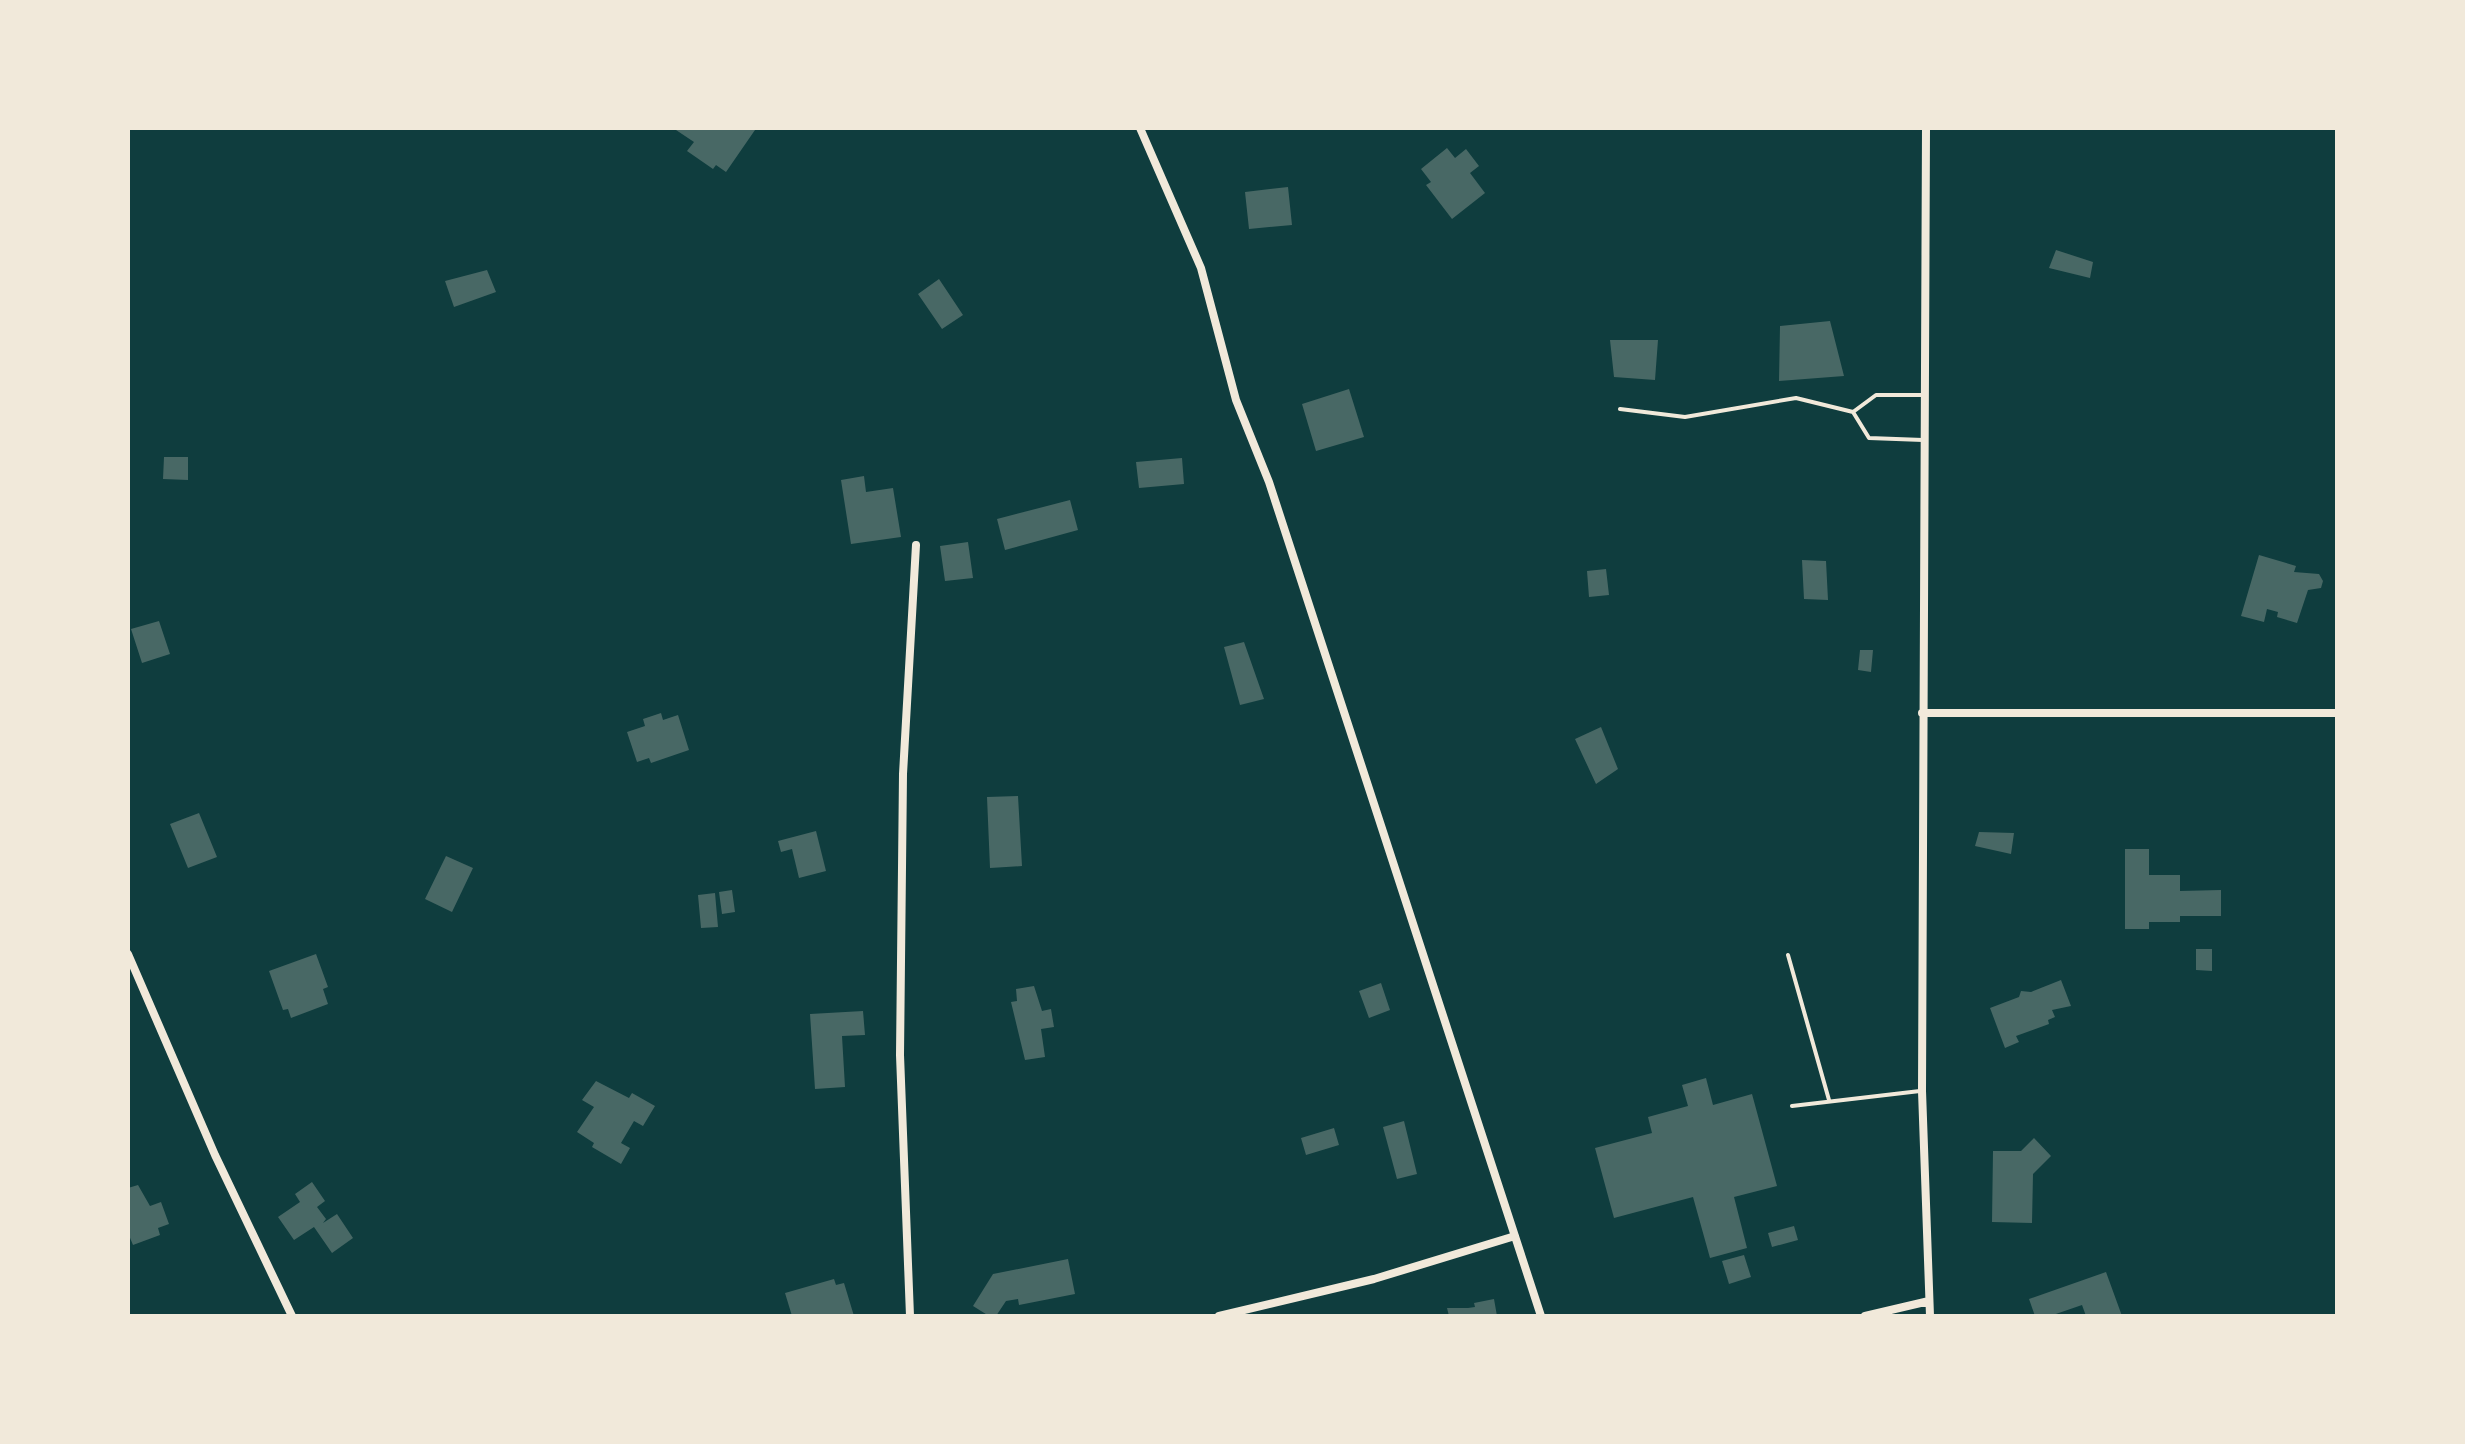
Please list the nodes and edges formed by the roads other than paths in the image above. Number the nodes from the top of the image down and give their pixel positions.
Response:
1 (1140, 128) edge
2 (1926, 128) edge
3 (1925, 395) junction
4 (1620, 409) dead end
5 (1853, 412) junction
6 (1925, 440) junction
7 (916, 545) dead end
8 (1922, 713) junction
9 (2337, 713) edge
10 (128, 954) edge
11 (1788, 955) dead end
12 (1922, 1091) junction
13 (1829, 1100) junction
14 (1792, 1106) dead end
15 (1515, 1236) junction
16 (1929, 1301) junction
17 (292, 1316) edge
18 (910, 1316) edge
19 (1219, 1316) edge
20 (1541, 1316) edge
21 (1865, 1316) edge
22 (1930, 1316) edge

1 - 15 street
2 - 3 street
3 - 5 lane
3 - 6 street
4 - 5 lane
5 - 6 lane
6 - 8 street
7 - 18 street
8 - 9 street
8 - 12 street
10 - 17 street
11 - 13 lane
12 - 13 lane
12 - 16 street
13 - 14 lane
15 - 19 street
15 - 20 street
16 - 21 street
16 - 22 street

